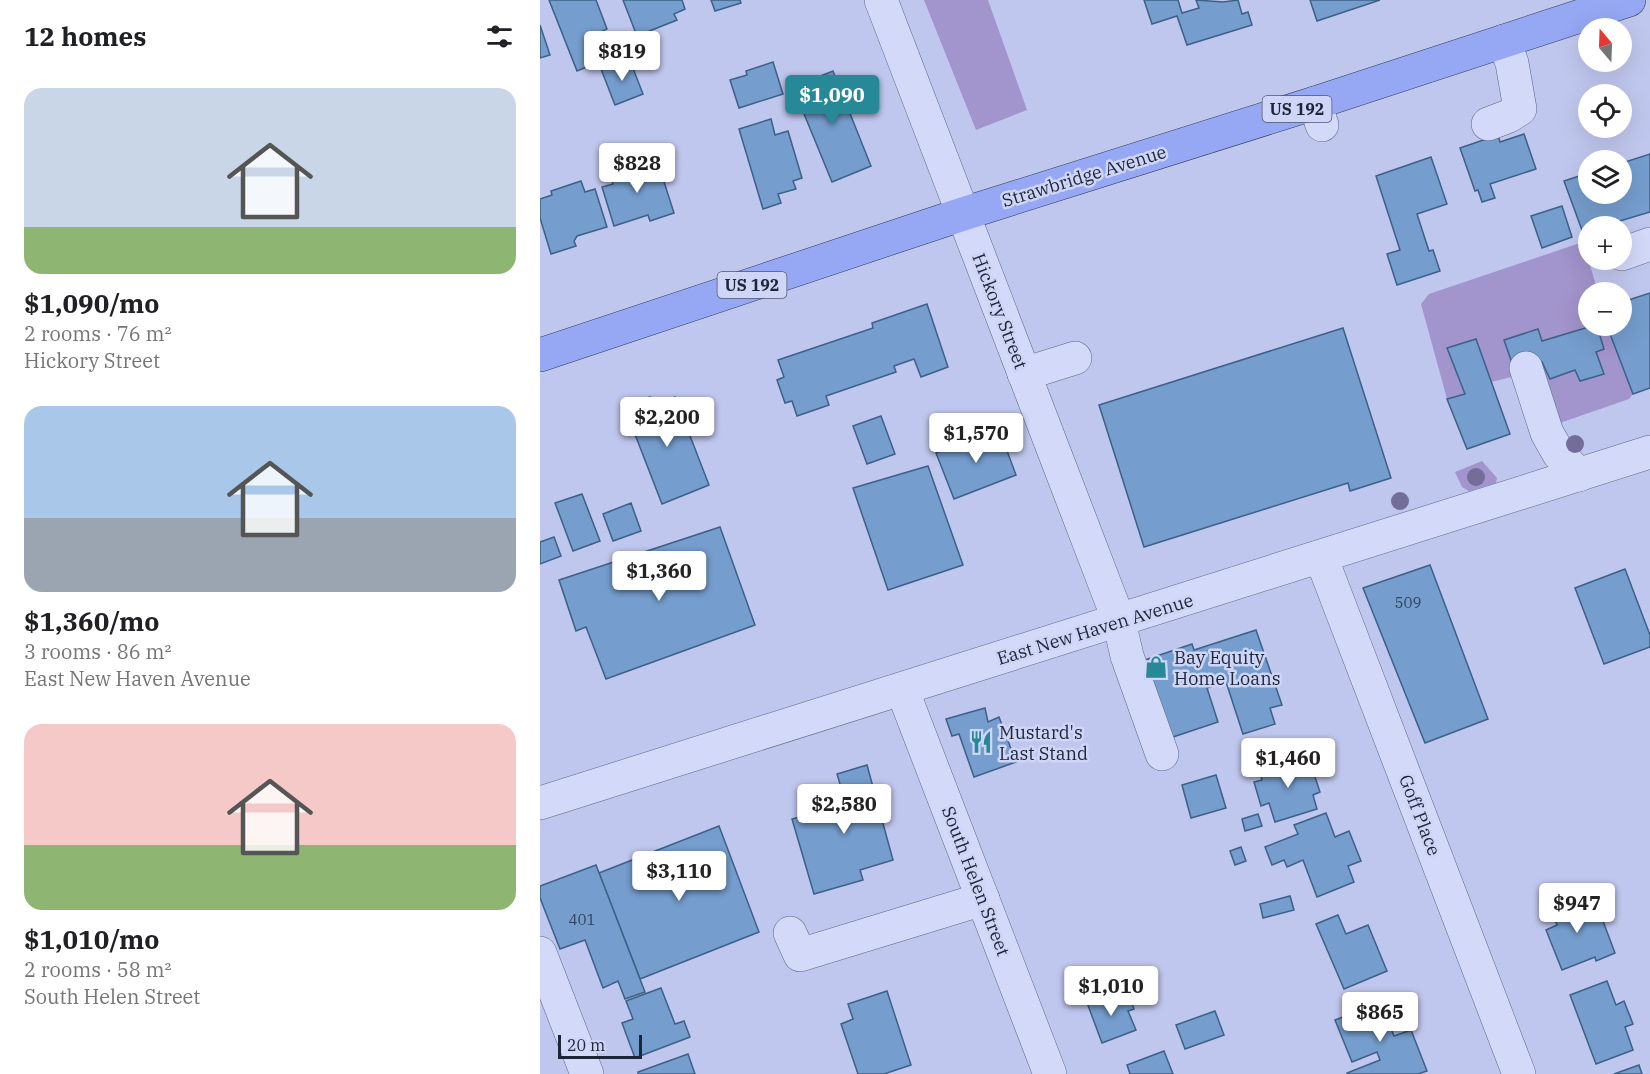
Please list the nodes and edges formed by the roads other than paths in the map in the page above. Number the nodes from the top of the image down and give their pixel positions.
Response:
1 (881, 0) edge
2 (1629, 0) edge
3 (1504, 41) junction
4 (1488, 124) dead end
5 (963, 214) junction
6 (1650, 244) edge
7 (1632, 250) edge
8 (540, 355) edge
9 (1075, 358) dead end
10 (1526, 368) dead end
11 (1024, 374) junction
12 (1650, 453) edge
13 (1579, 475) junction
14 (1321, 557) junction
15 (1119, 621) junction
16 (902, 689) junction
17 (1162, 754) dead end
18 (540, 803) edge
19 (983, 899) junction
20 (790, 933) dead end
21 (540, 953) edge
22 (587, 1074) edge
23 (1050, 1074) edge
24 (1519, 1074) edge

1 - 5 street, Hickory Street
2 - 3 main road, Strawbridge Avenue / US 192
3 - 4 street
3 - 5 main road, Strawbridge Avenue / US 192
5 - 8 main road, Strawbridge Avenue / US 192
5 - 11 street, Hickory Street
6 - 7 street
9 - 11 street
10 - 13 street
11 - 15 street, Hickory Street
12 - 13 street, East New Haven Avenue
13 - 14 street, East New Haven Avenue
14 - 15 street, East New Haven Avenue
14 - 24 street, Goff Place
15 - 16 street, East New Haven Avenue
15 - 17 street, Hickory Street
16 - 18 street, East New Haven Avenue
16 - 19 street, South Helen Street
19 - 20 street
19 - 23 street, South Helen Street
21 - 22 street

